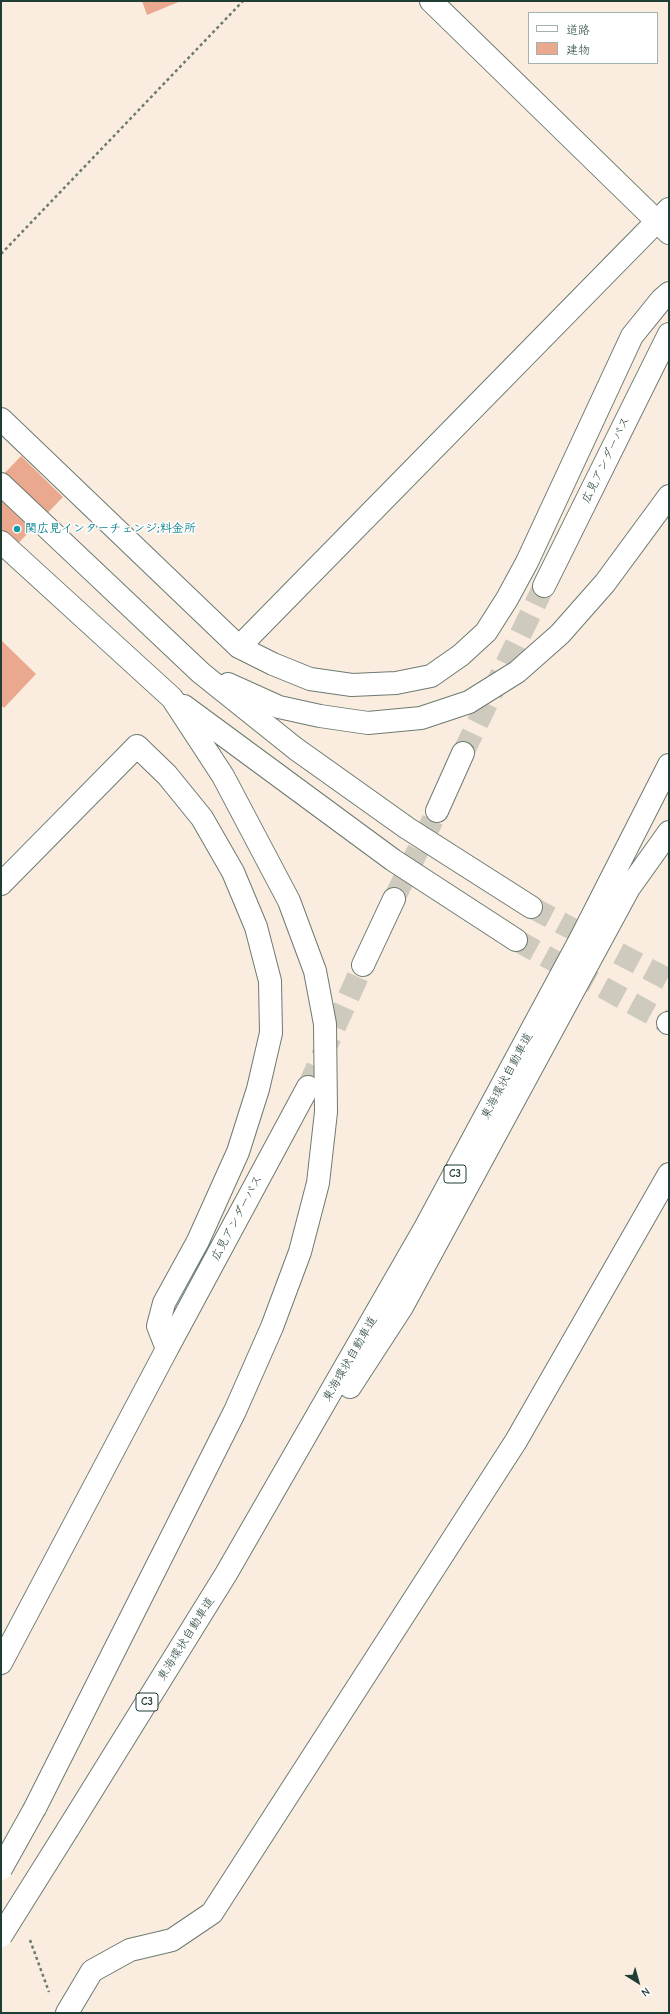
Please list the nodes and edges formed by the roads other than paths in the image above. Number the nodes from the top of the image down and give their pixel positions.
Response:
1 (431, 1) edge
2 (665, 221) edge
3 (669, 293) edge
4 (669, 334) edge
5 (1, 419) edge
6 (1, 484) edge
7 (669, 496) edge
8 (1, 542) edge
9 (544, 586) tunnel mouth
10 (239, 647) junction
11 (201, 673) junction
12 (172, 698) junction
13 (463, 753) tunnel mouth
14 (669, 765) edge
15 (437, 811) tunnel mouth
16 (669, 832) edge
17 (1, 884) edge
18 (394, 899) tunnel mouth
19 (531, 907) tunnel mouth
20 (516, 940) tunnel mouth
21 (363, 965) tunnel mouth
22 (308, 1087) tunnel mouth
23 (669, 1174) edge
24 (167, 1349) junction
25 (226, 1574) junction
26 (1, 1663) edge
27 (1, 1869) edge
28 (1, 1936) edge
29 (67, 2013) edge

1 - 2 main road
2 - 10 main road
3 - 10 main road
4 - 9 main road, 広見アンダーパス
5 - 10 main road
6 - 11 main road
7 - 11 main road
8 - 12 main road
11 - 19 main road
12 - 20 main road
12 - 27 main road, bridge
13 - 15 main road
14 - 25 main road, 東海環状自動車道 / C3
16 - 25 main road
17 - 24 main road
18 - 21 main road
22 - 24 main road, 広見アンダーパス
23 - 29 main road
24 - 26 main road, 広見アンダーパス
25 - 28 main road, 東海環状自動車道 / C3, bridge

